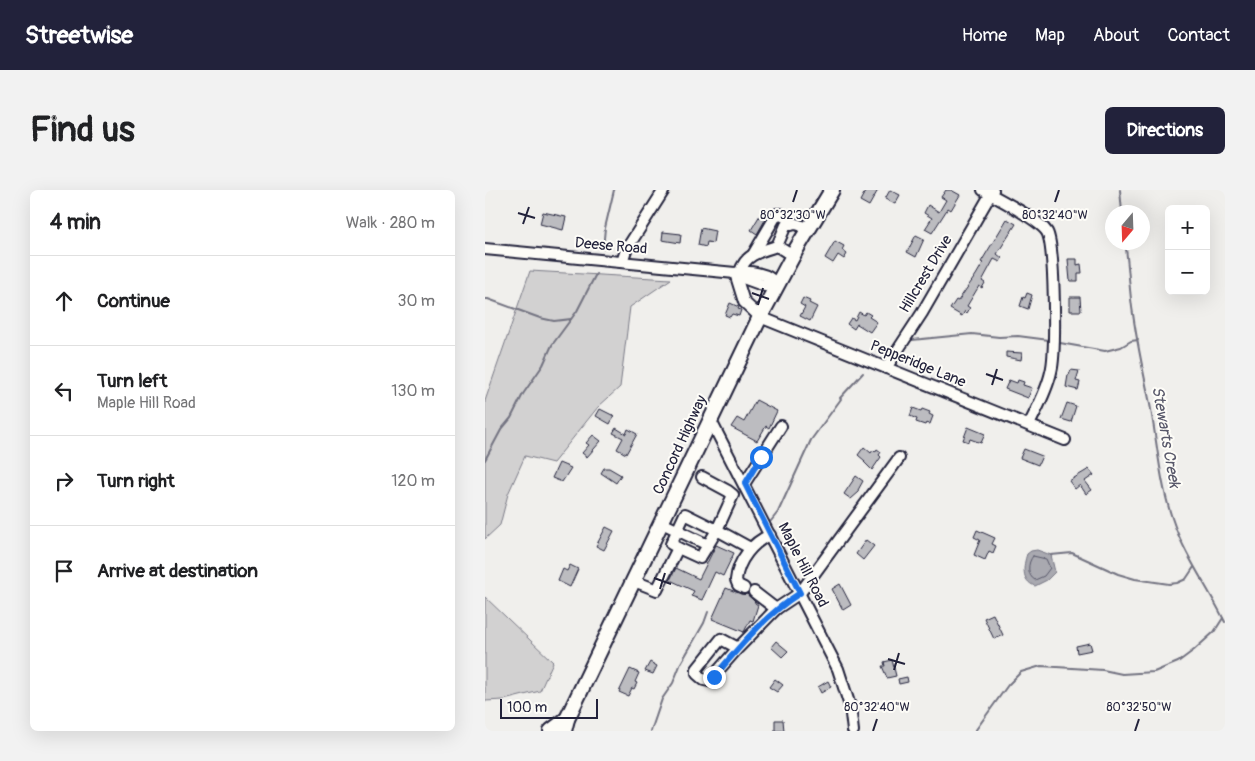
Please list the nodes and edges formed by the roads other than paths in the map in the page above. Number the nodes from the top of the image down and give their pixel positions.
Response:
1 (664, 190) edge
2 (832, 190) edge
3 (989, 192) edge
4 (791, 224) junction
5 (809, 228) junction
6 (777, 246) junction
7 (485, 250) edge
8 (754, 253) junction
9 (793, 256) junction
10 (622, 262) junction
11 (737, 272) junction
12 (777, 284) junction
13 (760, 317) junction
14 (886, 368) junction
15 (710, 419) junction
16 (1029, 425) junction
17 (781, 426) dead end
18 (1065, 440) dead end
19 (899, 458) dead end
20 (702, 477) dead end
21 (745, 484) junction
22 (661, 522) junction
23 (678, 530) junction
24 (717, 530) junction
25 (770, 534) junction
26 (708, 545) junction
27 (678, 548) junction
28 (750, 548) junction
29 (634, 581) junction
30 (800, 593) junction
31 (776, 609) junction
32 (738, 648) dead end
33 (566, 725) edge
34 (551, 731) edge
35 (853, 731) edge

1 - 10 street
2 - 5 highway, Concord Highway
3 - 14 street, Hillcrest Drive
3 - 16 street
4 - 5 street
4 - 6 street
4 - 8 street
5 - 9 highway, Concord Highway
6 - 8 street
6 - 9 street
7 - 10 street, Deese Road
8 - 11 street
9 - 12 highway, Concord Highway
10 - 11 street, Deese Road
11 - 12 street, Deese Road
11 - 13 street
12 - 13 highway, Concord Highway
13 - 14 street, Pepperidge Lane
13 - 15 highway, Concord Highway
14 - 16 street, Pepperidge Lane
15 - 21 street, Maple Hill Road
15 - 22 highway, Concord Highway
16 - 18 street, Pepperidge Lane
17 - 21 street
19 - 30 street
20 - 24 street
21 - 25 street, Maple Hill Road
22 - 23 street
22 - 29 highway, Concord Highway
23 - 24 street
23 - 26 street
23 - 27 street
24 - 26 street
24 - 28 street
25 - 28 street
25 - 30 street, Maple Hill Road
26 - 27 street
27 - 29 street
28 - 31 street
29 - 33 highway, Concord Highway
30 - 31 street
30 - 35 street, Maple Hill Road
31 - 32 street
33 - 34 highway, Concord Highway

